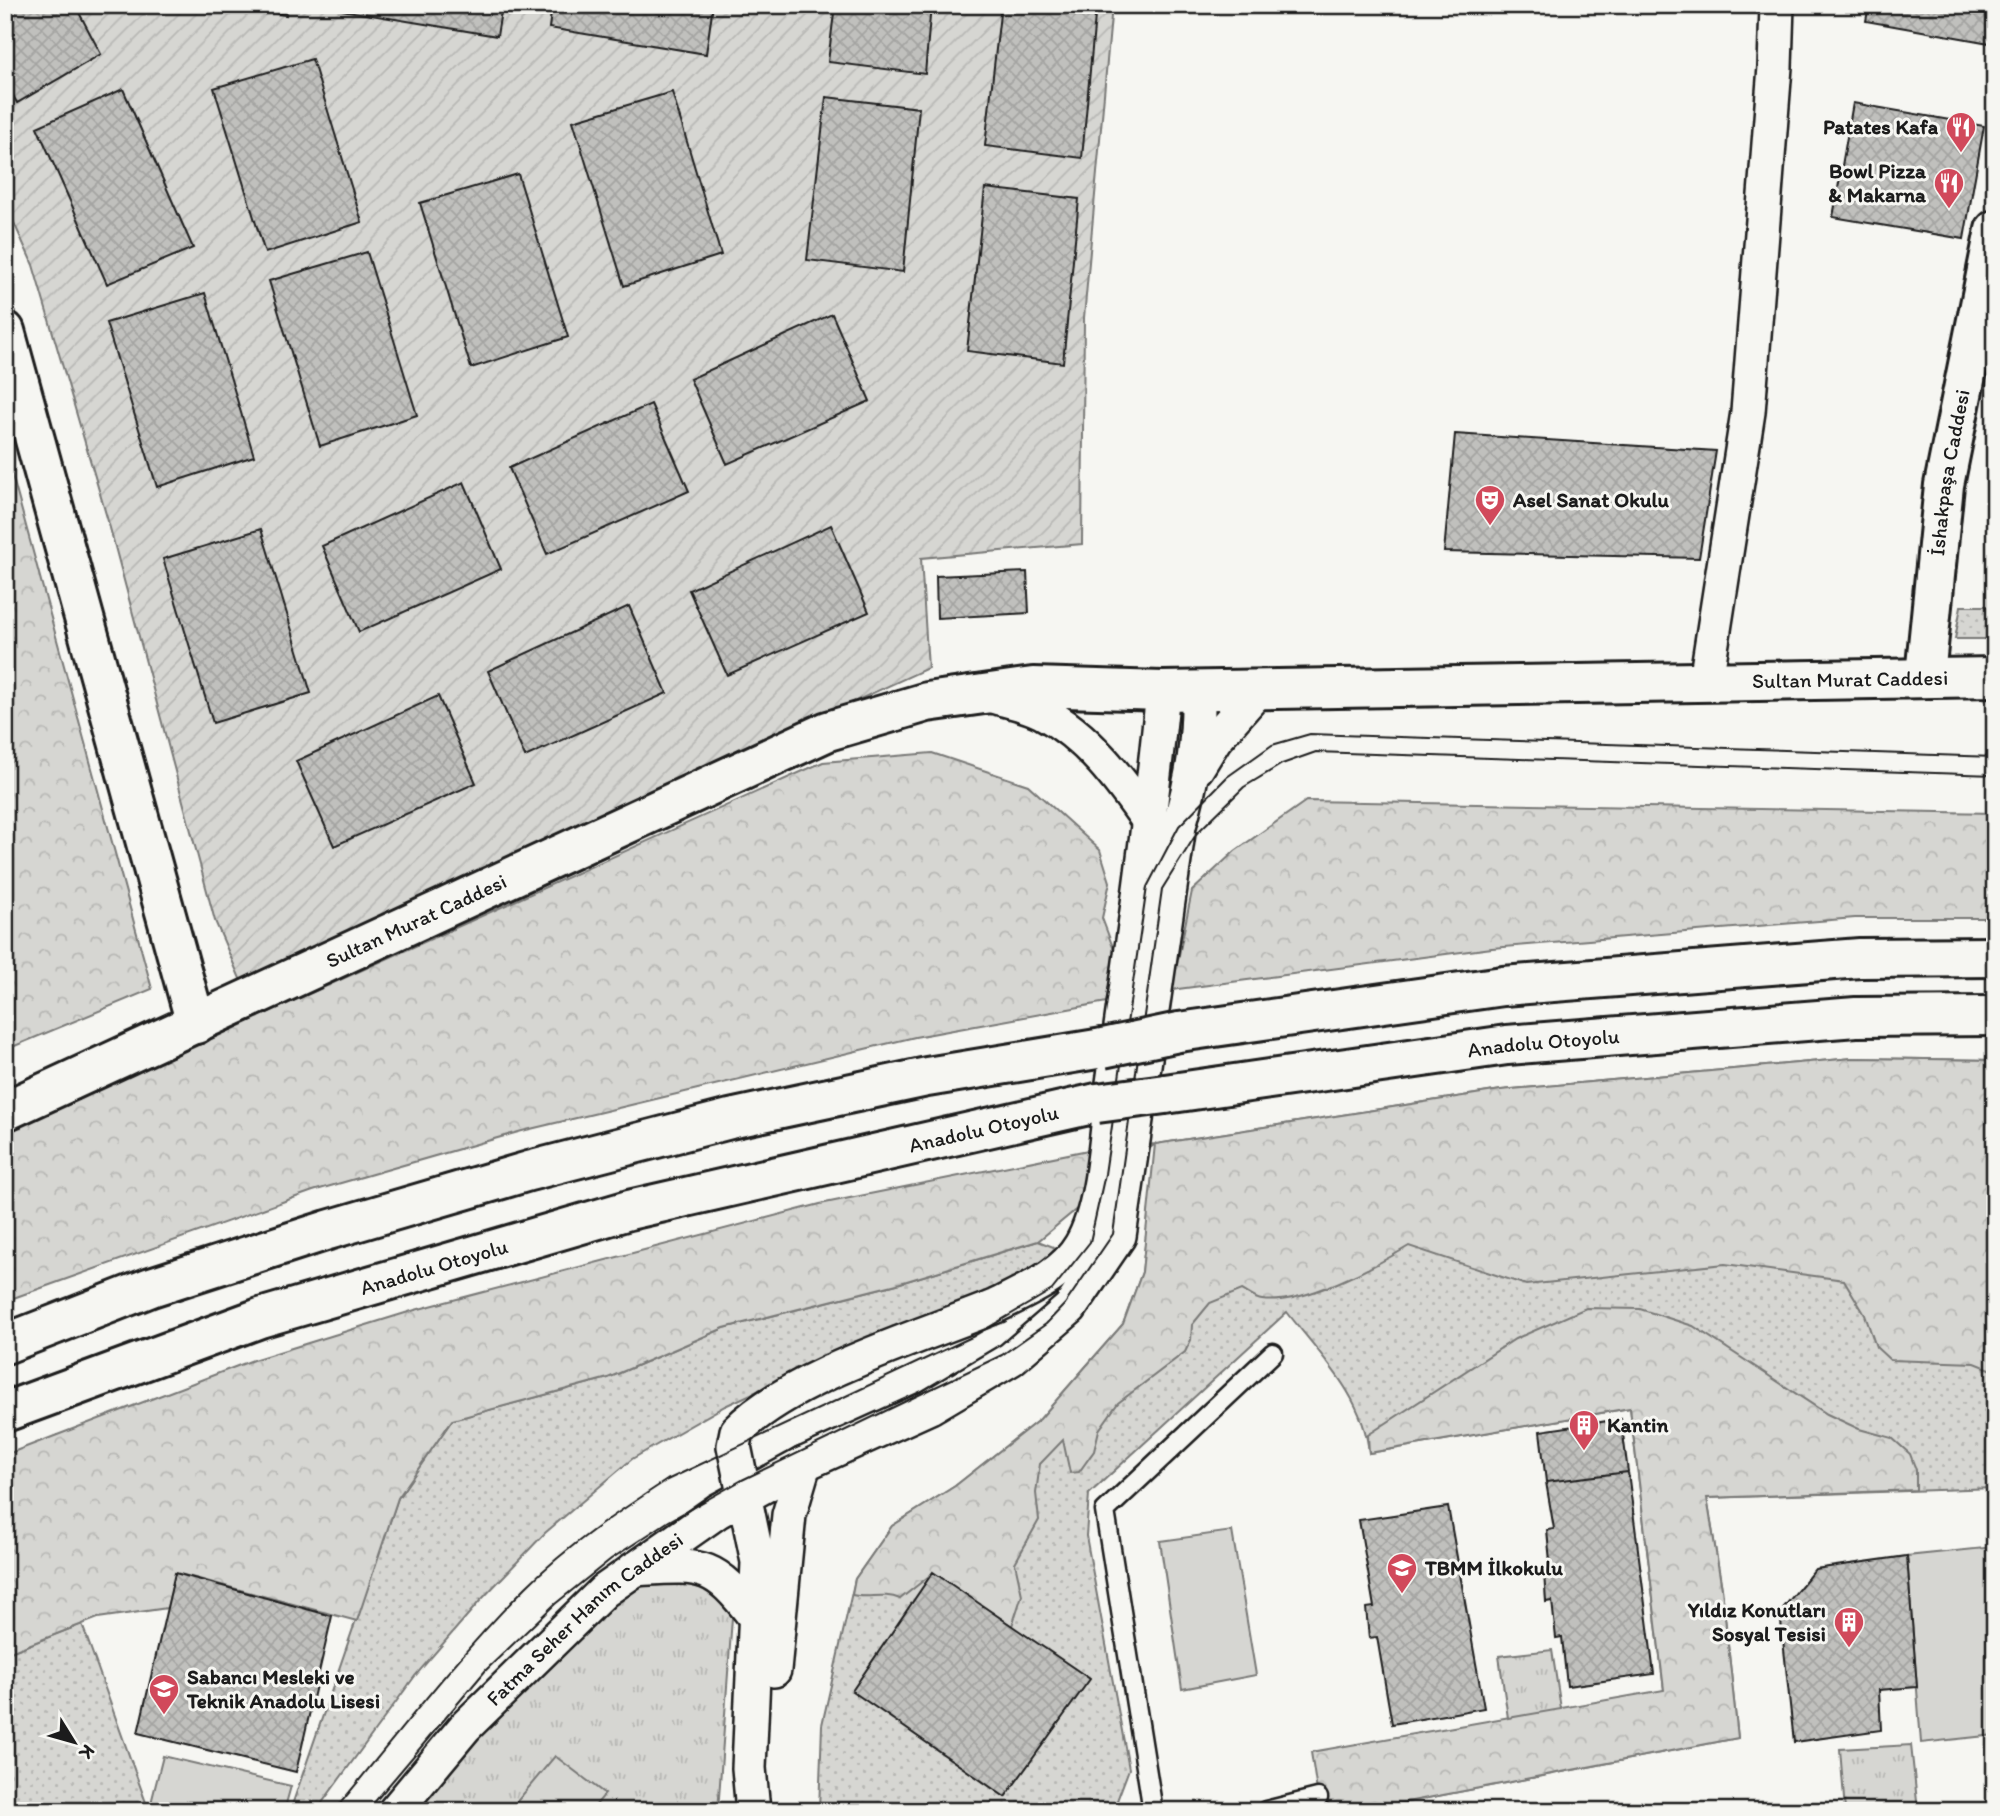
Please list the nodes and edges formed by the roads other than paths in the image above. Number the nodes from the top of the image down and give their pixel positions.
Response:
1 (1777, 5) edge
2 (1995, 230) edge
3 (5, 331) edge
4 (1925, 676) junction
5 (1995, 677) edge
6 (1706, 681) junction
7 (1259, 688) junction
8 (1180, 690) junction
9 (986, 694) junction
10 (1194, 773) junction
11 (1150, 823) junction
12 (1995, 957) edge
13 (1995, 1016) edge
14 (196, 1024) junction
15 (5, 1111) edge
16 (5, 1344) edge
17 (1273, 1353) dead end
18 (5, 1412) edge
19 (804, 1464) junction
20 (747, 1496) junction
21 (634, 1569) junction
22 (755, 1617) junction
23 (1318, 1798) dead end
24 (395, 1811) edge
25 (755, 1811) edge
26 (1153, 1811) edge
27 (1266, 1811) edge

1 - 6 street
2 - 4 main road, İshakpaşa Caddesi
3 - 14 main road
4 - 5 main road, Sultan Murat Caddesi
4 - 6 main road, Sultan Murat Caddesi
6 - 7 main road, Sultan Murat Caddesi
7 - 8 main road, Sultan Murat Caddesi
7 - 10 street
8 - 9 main road, Sultan Murat Caddesi
8 - 10 street
8 - 11 street
9 - 11 street
9 - 14 main road, Sultan Murat Caddesi
10 - 19 street, Fatma Seher Hanım Caddesi
11 - 20 street
12 - 16 main road, bridge
13 - 18 main road, Anadolu Otoyolu, bridge
14 - 15 main road, Sultan Murat Caddesi
17 - 26 lane
19 - 20 street, Fatma Seher Hanım Caddesi
19 - 25 street
20 - 21 street, Fatma Seher Hanım Caddesi
20 - 22 street
21 - 22 street
21 - 24 street, Fatma Seher Hanım Caddesi
22 - 25 street
23 - 27 lane

